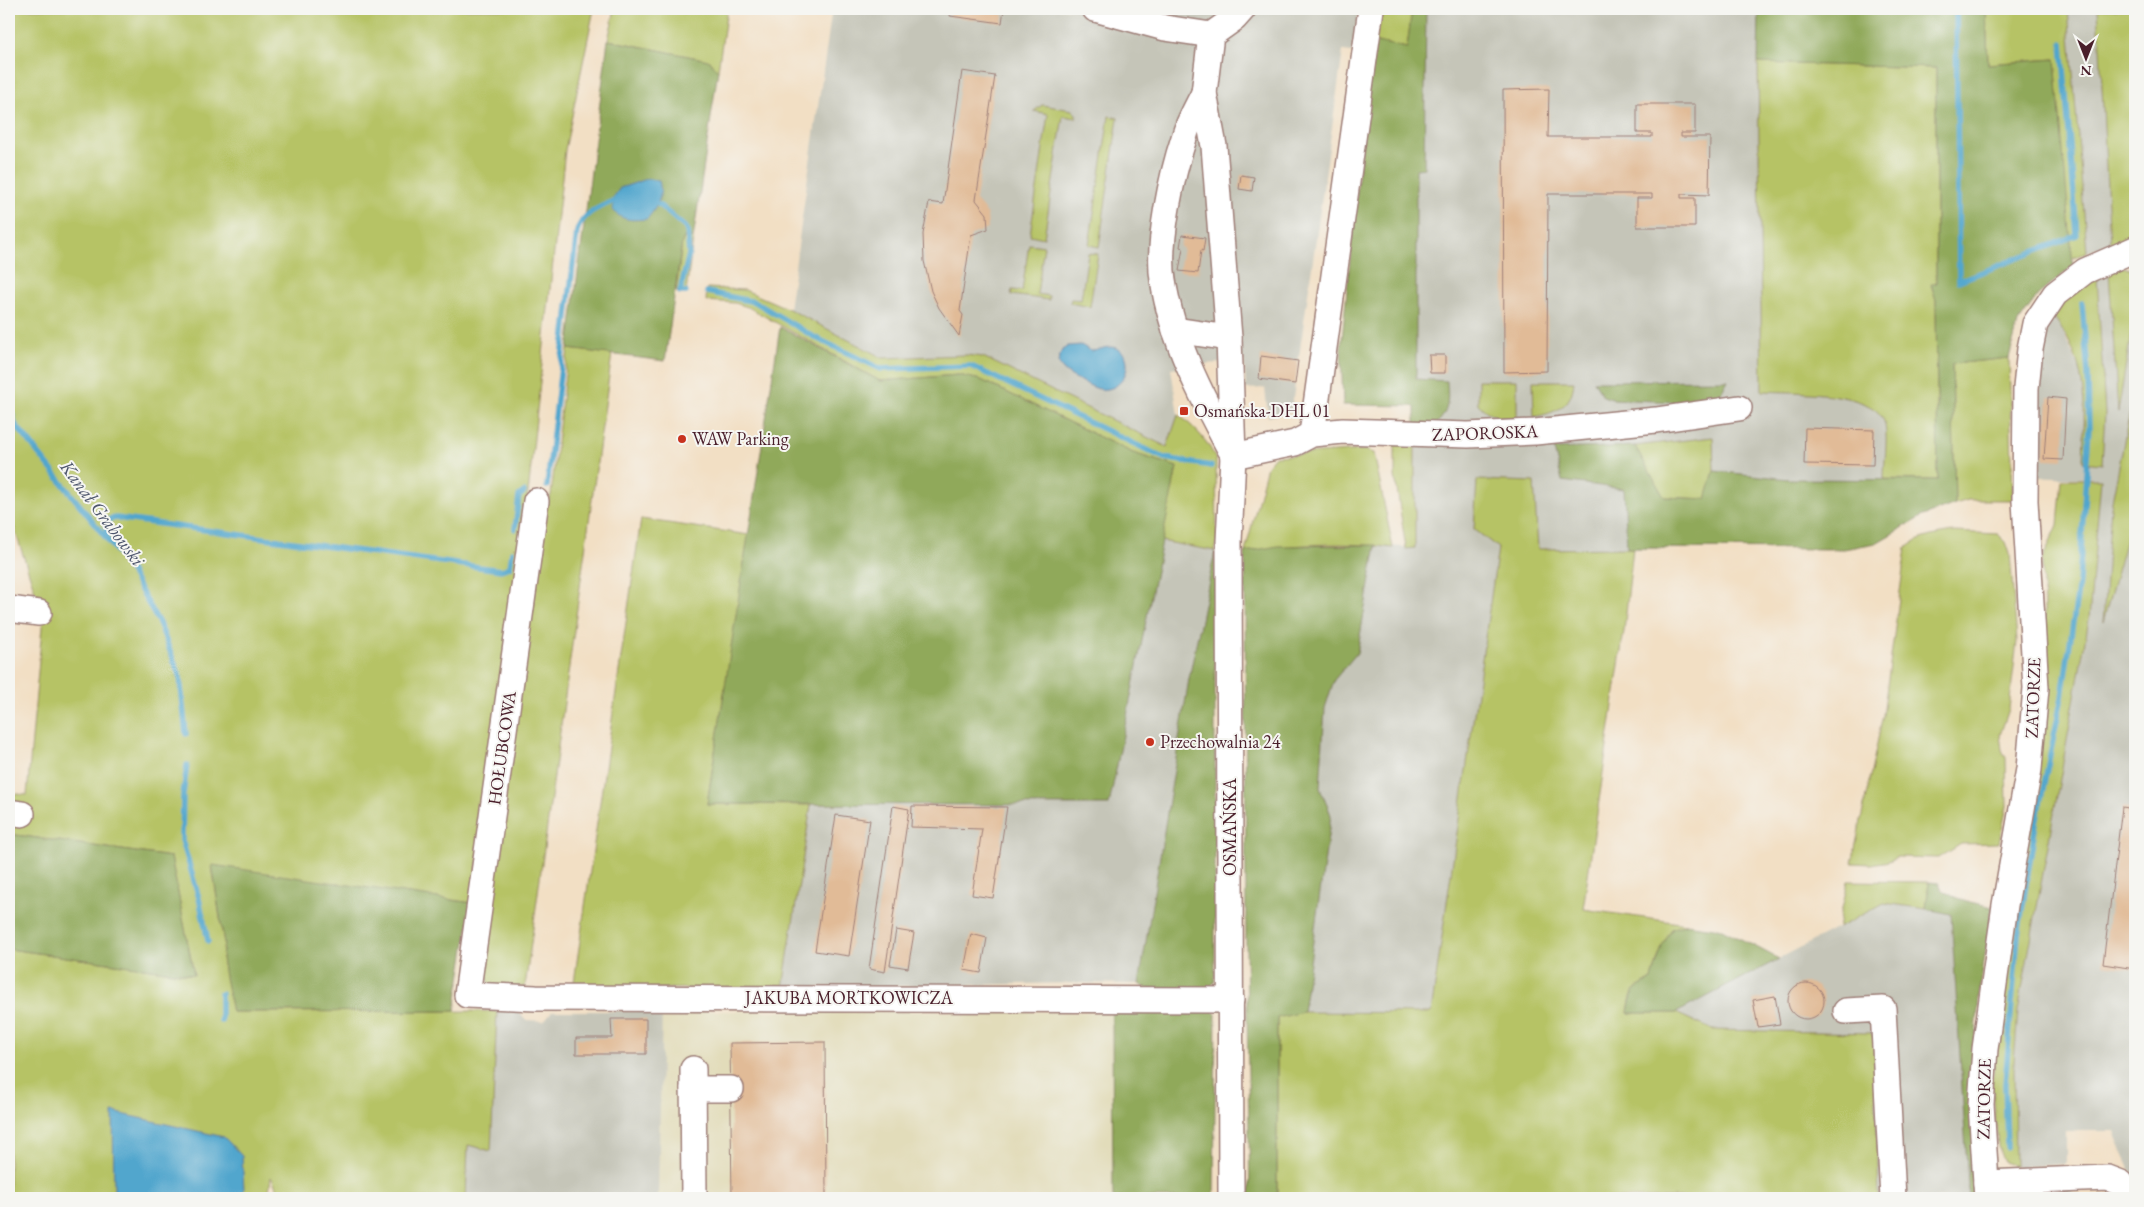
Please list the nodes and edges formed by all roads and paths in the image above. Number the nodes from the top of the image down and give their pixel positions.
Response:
1 (1095, 9) edge
2 (1243, 9) edge
3 (1371, 9) edge
4 (1211, 35) junction
5 (1204, 93) junction
6 (2135, 249) edge
7 (1175, 330) junction
8 (1228, 338) junction
9 (1740, 408) dead end
10 (1312, 434) junction
11 (1233, 456) junction
12 (536, 501) dead end
13 (9, 609) edge
14 (39, 613) dead end
15 (467, 995) joint
16 (1230, 1000) junction
17 (1846, 1011) dead end
18 (731, 1089) dead end
19 (1987, 1191) edge
20 (694, 1198) edge
21 (1231, 1198) edge
22 (1893, 1198) edge
23 (2128, 1198) edge

1 - 4 street
2 - 4 street
3 - 10 street
4 - 5 street
5 - 7 street
5 - 8 street, OSMAŃSKA
6 - 19 street, ZATORZE
7 - 8 street
7 - 11 street
8 - 11 street, OSMAŃSKA
9 - 10 street, ZAPOROSKA
10 - 11 street, ZAPOROSKA
11 - 16 street, OSMAŃSKA
12 - 15 street, HOŁUBCOWA
13 - 14 street
15 - 16 street, JAKUBA MORTKOWICZA
16 - 21 street, OSMAŃSKA
17 - 22 street
18 - 20 street
19 - 23 street

